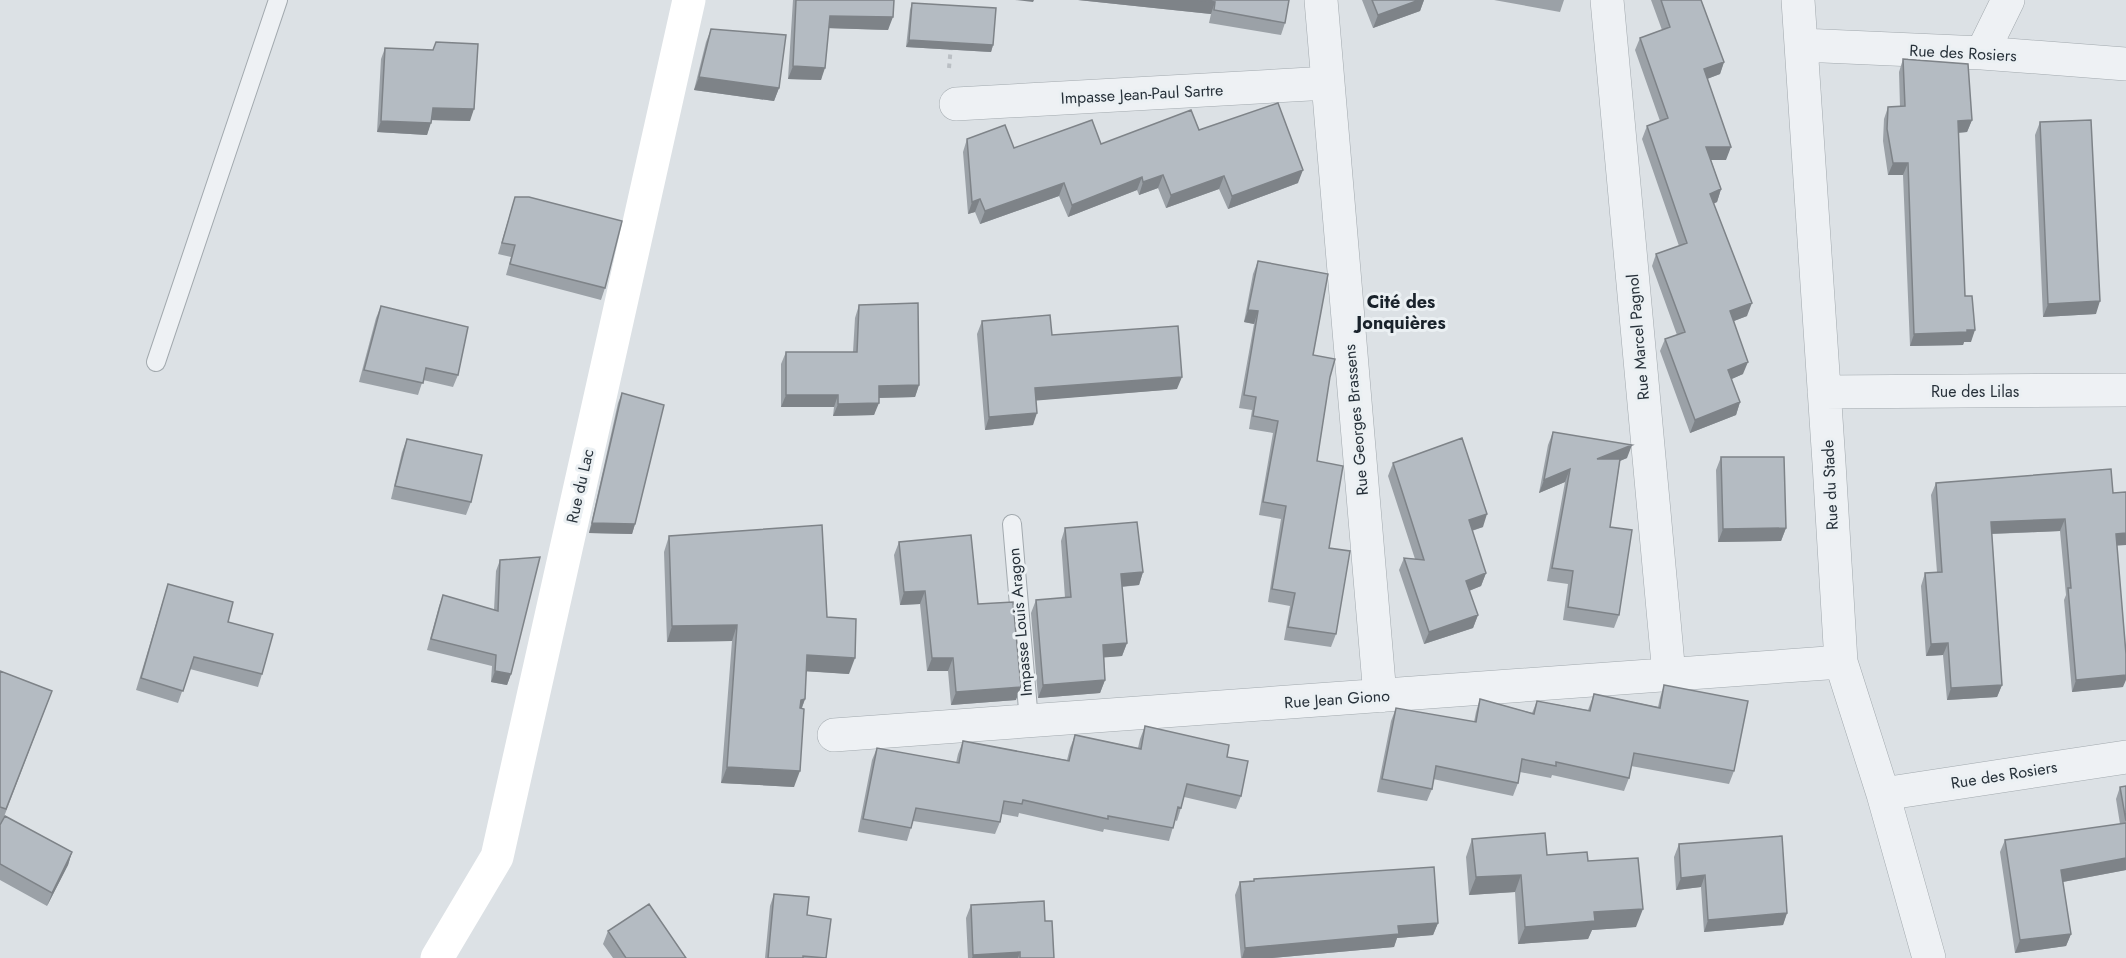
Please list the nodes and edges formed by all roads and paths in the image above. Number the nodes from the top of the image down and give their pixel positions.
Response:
1 (278, 0) edge
2 (689, 0) edge
3 (1321, 0) edge
4 (1607, 0) edge
5 (1798, 0) edge
6 (2008, 0) edge
7 (952, 35) edge
8 (1801, 45) junction
9 (1983, 53) junction
10 (2126, 64) edge
11 (1328, 83) junction
12 (956, 104) joint
13 (156, 362) dead end
14 (2126, 390) edge
15 (1824, 392) junction
16 (1012, 524) dead end
17 (1841, 662) junction
18 (1669, 675) junction
19 (1380, 696) junction
20 (1029, 721) junction
21 (834, 735) dead end
22 (2126, 757) edge
23 (1883, 794) junction
24 (437, 958) edge
25 (1929, 958) edge

1 - 13 lane
2 - 24 street, Rue du Lac
3 - 11 street, Rue Georges Brassens
4 - 18 street, Rue Marcel Pagnol
5 - 8 street, Rue du Stade
6 - 9 street
7 - 12 path
8 - 9 street, Rue des Rosiers
8 - 15 street, Rue du Stade
9 - 10 street, Rue des Rosiers
11 - 12 street, Impasse Jean-Paul Sartre
11 - 19 street, Rue Georges Brassens
14 - 15 street, Rue des Lilas
15 - 17 street, Rue du Stade
16 - 20 lane, Impasse Louis Aragon
17 - 18 street, Rue Jean Giono
17 - 23 street, Rue du Stade
18 - 19 street, Rue Jean Giono
19 - 20 street, Rue Jean Giono
20 - 21 street, Rue Jean Giono
22 - 23 street, Rue des Rosiers
23 - 25 street, Rue du Stade

